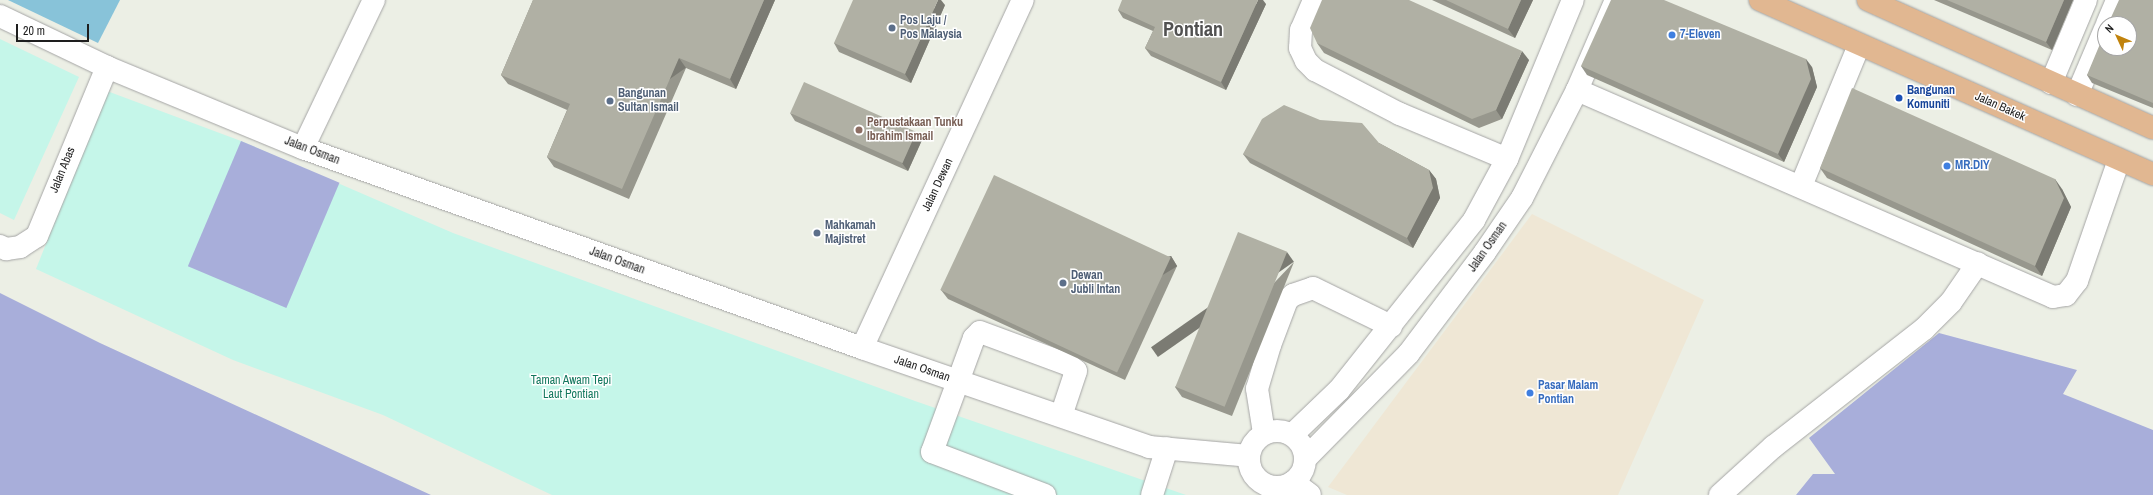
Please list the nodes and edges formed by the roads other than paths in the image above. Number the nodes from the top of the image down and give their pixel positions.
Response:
1 (374, 0) edge
2 (1023, 0) edge
3 (1314, 0) edge
4 (1573, 0) edge
5 (1616, 0) edge
6 (1760, 0) edge
7 (1868, 0) edge
8 (2086, 0) edge
9 (2117, 0) edge
10 (0, 16) edge
11 (2110, 16) edge
12 (1859, 45) junction
13 (2097, 48) edge
14 (107, 67) junction
15 (2051, 83) junction
16 (1577, 90) junction
17 (2077, 95) junction
18 (2153, 128) edge
19 (302, 148) junction
20 (1507, 159) junction
21 (2119, 160) junction
22 (2153, 174) edge
23 (1800, 186) junction
24 (0, 246) edge
25 (1978, 263) junction
26 (1390, 326) junction
27 (862, 348) junction
28 (957, 381) junction
29 (1061, 416) junction
30 (1264, 433) junction
31 (1292, 435) junction
32 (1167, 448) junction
33 (1248, 456) junction
34 (1305, 459) junction
35 (1293, 482) junction
36 (1045, 495) edge
37 (1152, 495) edge
38 (1310, 495) edge
39 (1720, 495) edge

1 - 19 street
2 - 27 street, Jalan Dewan
3 - 20 street
4 - 20 street
5 - 16 street, Jalan Osman
6 - 12 highway, Jalan Bakek
7 - 15 highway
8 - 15 street
9 - 11 street
10 - 14 street, Jalan Osman
12 - 21 highway, Jalan Bakek
12 - 23 street
13 - 17 street
14 - 19 street, Jalan Osman
14 - 24 street, Jalan Abas
15 - 17 highway
16 - 23 street
16 - 34 street, Jalan Osman
17 - 18 highway
19 - 27 street, Jalan Osman
20 - 26 street
21 - 22 highway, Jalan Bakek
21 - 25 street
23 - 25 street
25 - 39 street
26 - 30 street
26 - 31 street
27 - 28 street, Jalan Osman
28 - 29 street, Jalan Osman
28 - 29 street
28 - 36 street
29 - 32 street, Jalan Osman
30 - 31 street
30 - 33 street
31 - 34 street
32 - 33 street, Jalan Osman
32 - 37 street
33 - 35 street
34 - 35 street
35 - 38 street

